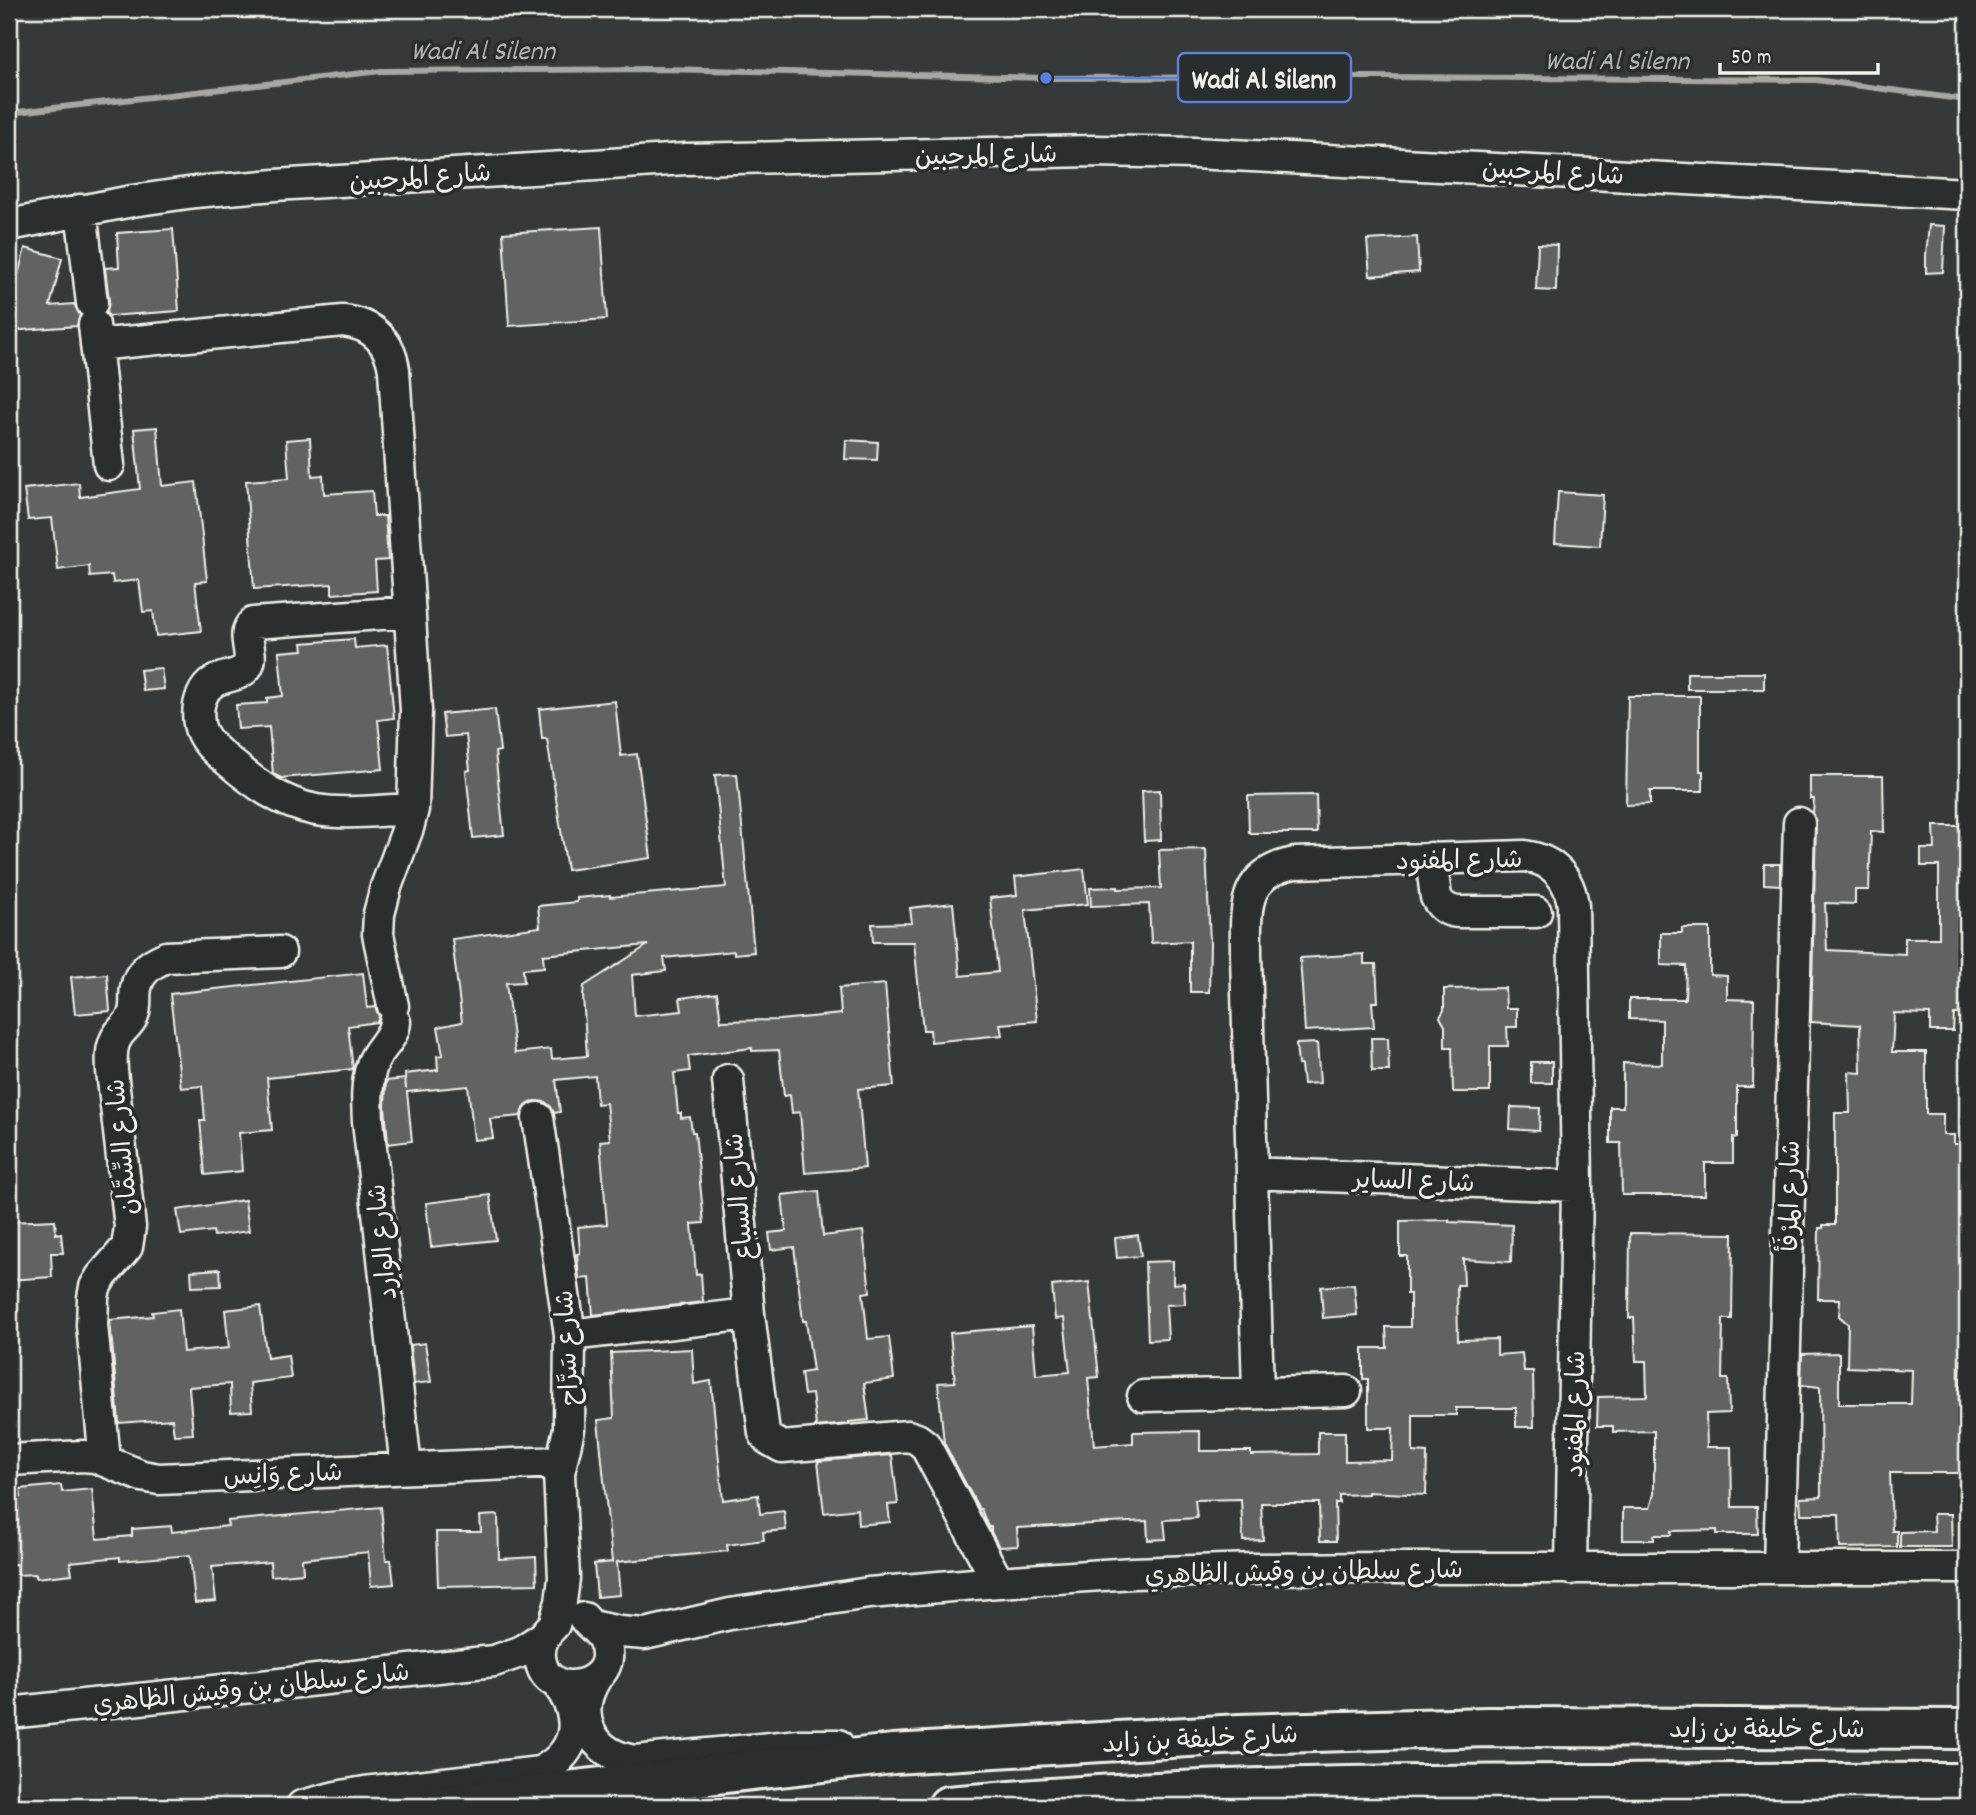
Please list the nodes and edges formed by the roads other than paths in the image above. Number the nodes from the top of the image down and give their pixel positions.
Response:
1 (1967, 194) edge
2 (81, 210) junction
3 (9, 225) edge
4 (94, 324) junction
5 (109, 465) dead end
6 (409, 612) junction
7 (413, 809) junction
8 (1798, 823) dead end
9 (1431, 858) junction
10 (1536, 912) dead end
11 (280, 952) dead end
12 (728, 1080) dead end
13 (538, 1118) dead end
14 (1252, 1173) junction
15 (1577, 1186) junction
16 (749, 1314) junction
17 (570, 1335) junction
18 (1346, 1391) dead end
19 (1258, 1393) junction
20 (1143, 1396) dead end
21 (9, 1460) edge
22 (105, 1461) junction
23 (560, 1462) junction
24 (406, 1468) junction
25 (1779, 1568) junction
26 (1967, 1568) edge
27 (1572, 1569) junction
28 (564, 1578) junction
29 (998, 1582) junction
30 (591, 1625) junction
31 (548, 1631) junction
32 (645, 1634) junction
33 (494, 1661) junction
34 (599, 1673) junction
35 (551, 1678) junction
36 (9, 1713) edge
37 (1967, 1730) edge
38 (893, 1754) junction
39 (1967, 1783) edge
40 (302, 1806) edge
41 (435, 1806) edge
42 (948, 1806) edge

1 - 2 street, شارع المرحبين
2 - 3 street, شارع المرحبين
2 - 4 street
4 - 5 street
4 - 6 street
6 - 7 street
6 - 7 street
7 - 24 street, شارع الوارد
8 - 25 street, شارع المرْفَأ
9 - 10 street
9 - 14 street, شارع المفنود
9 - 15 street, شارع المفنود
11 - 22 street, شارع السِّمَّان
12 - 16 street, شارع السباع
13 - 17 street, شارع سَرَّاح
14 - 15 street, شارع الساير
14 - 19 street, شارع المفنود
15 - 27 street, شارع المفنود
16 - 17 street
16 - 29 street, شارع السباع
17 - 23 street, شارع سَرَّاح
18 - 19 street
19 - 20 street
21 - 22 street, شارع وَانِس
22 - 24 street, شارع وَانِس
23 - 24 street, شارع وَانِس
23 - 28 street, شارع سَرَّاح
25 - 26 street, شارع سلطان بن وقيش الظاهري
25 - 27 street, شارع سلطان بن وقيش الظاهري
27 - 29 street, شارع سلطان بن وقيش الظاهري
28 - 30 street, شارع سَرَّاح
28 - 31 street, شارع سَرَّاح
29 - 32 street, شارع سلطان بن وقيش الظاهري
30 - 31 street
30 - 32 street, شارع سلطان بن وقيش الظاهري
30 - 34 street
31 - 33 street, شارع سلطان بن وقيش الظاهري
31 - 35 street
32 - 34 street, شارع سلطان بن وقيش الظاهري
33 - 35 street, شارع سلطان بن وقيش الظاهري
33 - 36 street, شارع سلطان بن وقيش الظاهري
34 - 35 street
34 - 38 street
35 - 40 street
37 - 38 highway, شارع خليفة بن زايد
38 - 41 highway, شارع خليفة بن زايد
39 - 42 highway, شارع خليفة بن زايد

